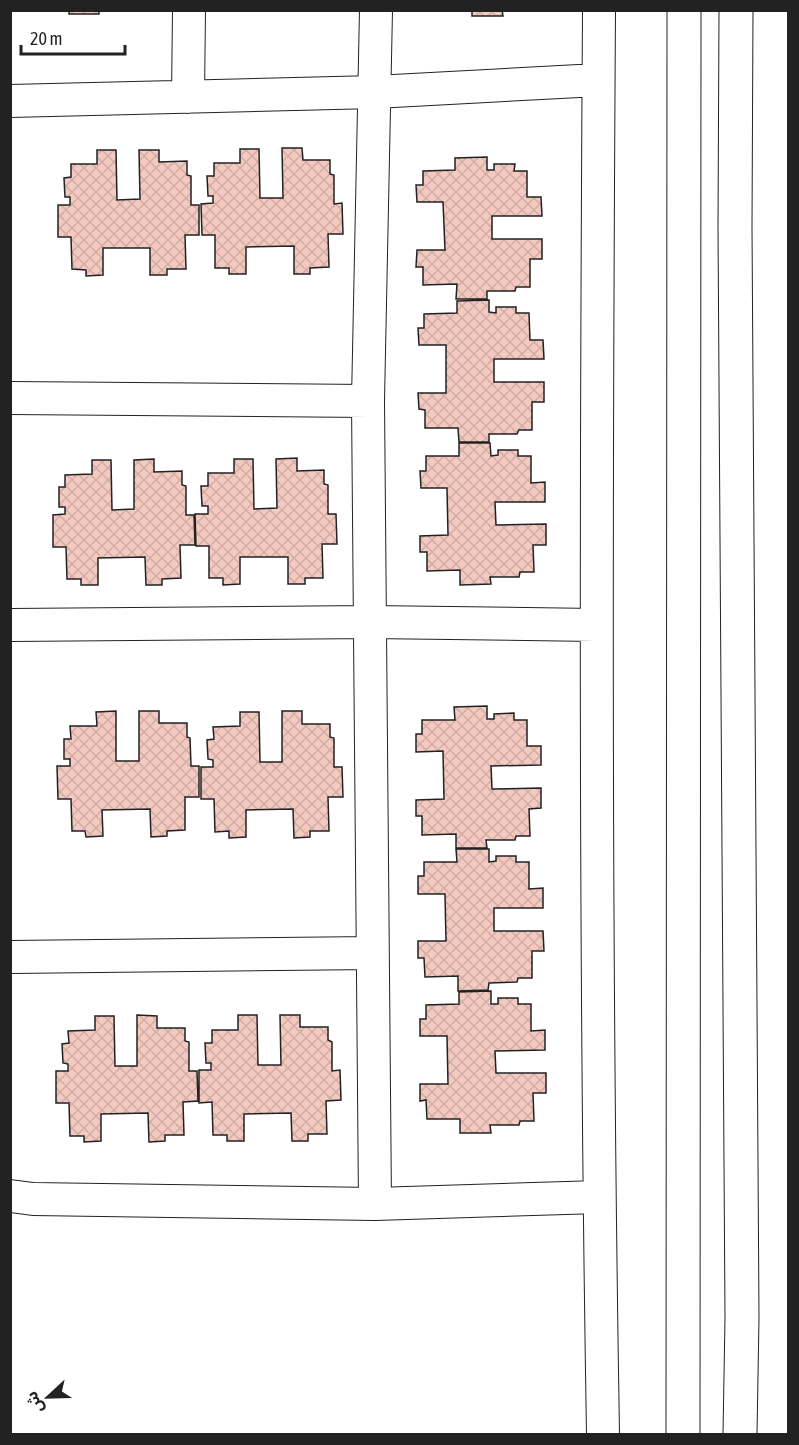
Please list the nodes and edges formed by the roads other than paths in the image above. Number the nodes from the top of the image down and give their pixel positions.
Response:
1 (189, 10) edge
2 (376, 10) edge
3 (599, 10) edge
4 (684, 10) edge
5 (736, 10) edge
6 (598, 80) junction
7 (375, 92) junction
8 (188, 97) junction
9 (10, 101) edge
10 (10, 398) edge
11 (368, 401) junction
12 (370, 622) junction
13 (10, 625) edge
14 (596, 625) junction
15 (372, 953) junction
16 (10, 957) edge
17 (10, 1196) edge
18 (599, 1197) junction
19 (375, 1204) junction
20 (603, 1434) edge
21 (683, 1434) edge
22 (740, 1434) edge

1 - 8 street
2 - 7 street
3 - 6 street
4 - 21 street
5 - 22 street
6 - 7 street
6 - 14 street
7 - 8 street
7 - 11 street
8 - 9 street
10 - 11 street
11 - 12 street
12 - 13 street
12 - 14 street
12 - 15 street
14 - 18 street
15 - 16 street
15 - 19 street
17 - 19 street
18 - 19 street
18 - 20 street

